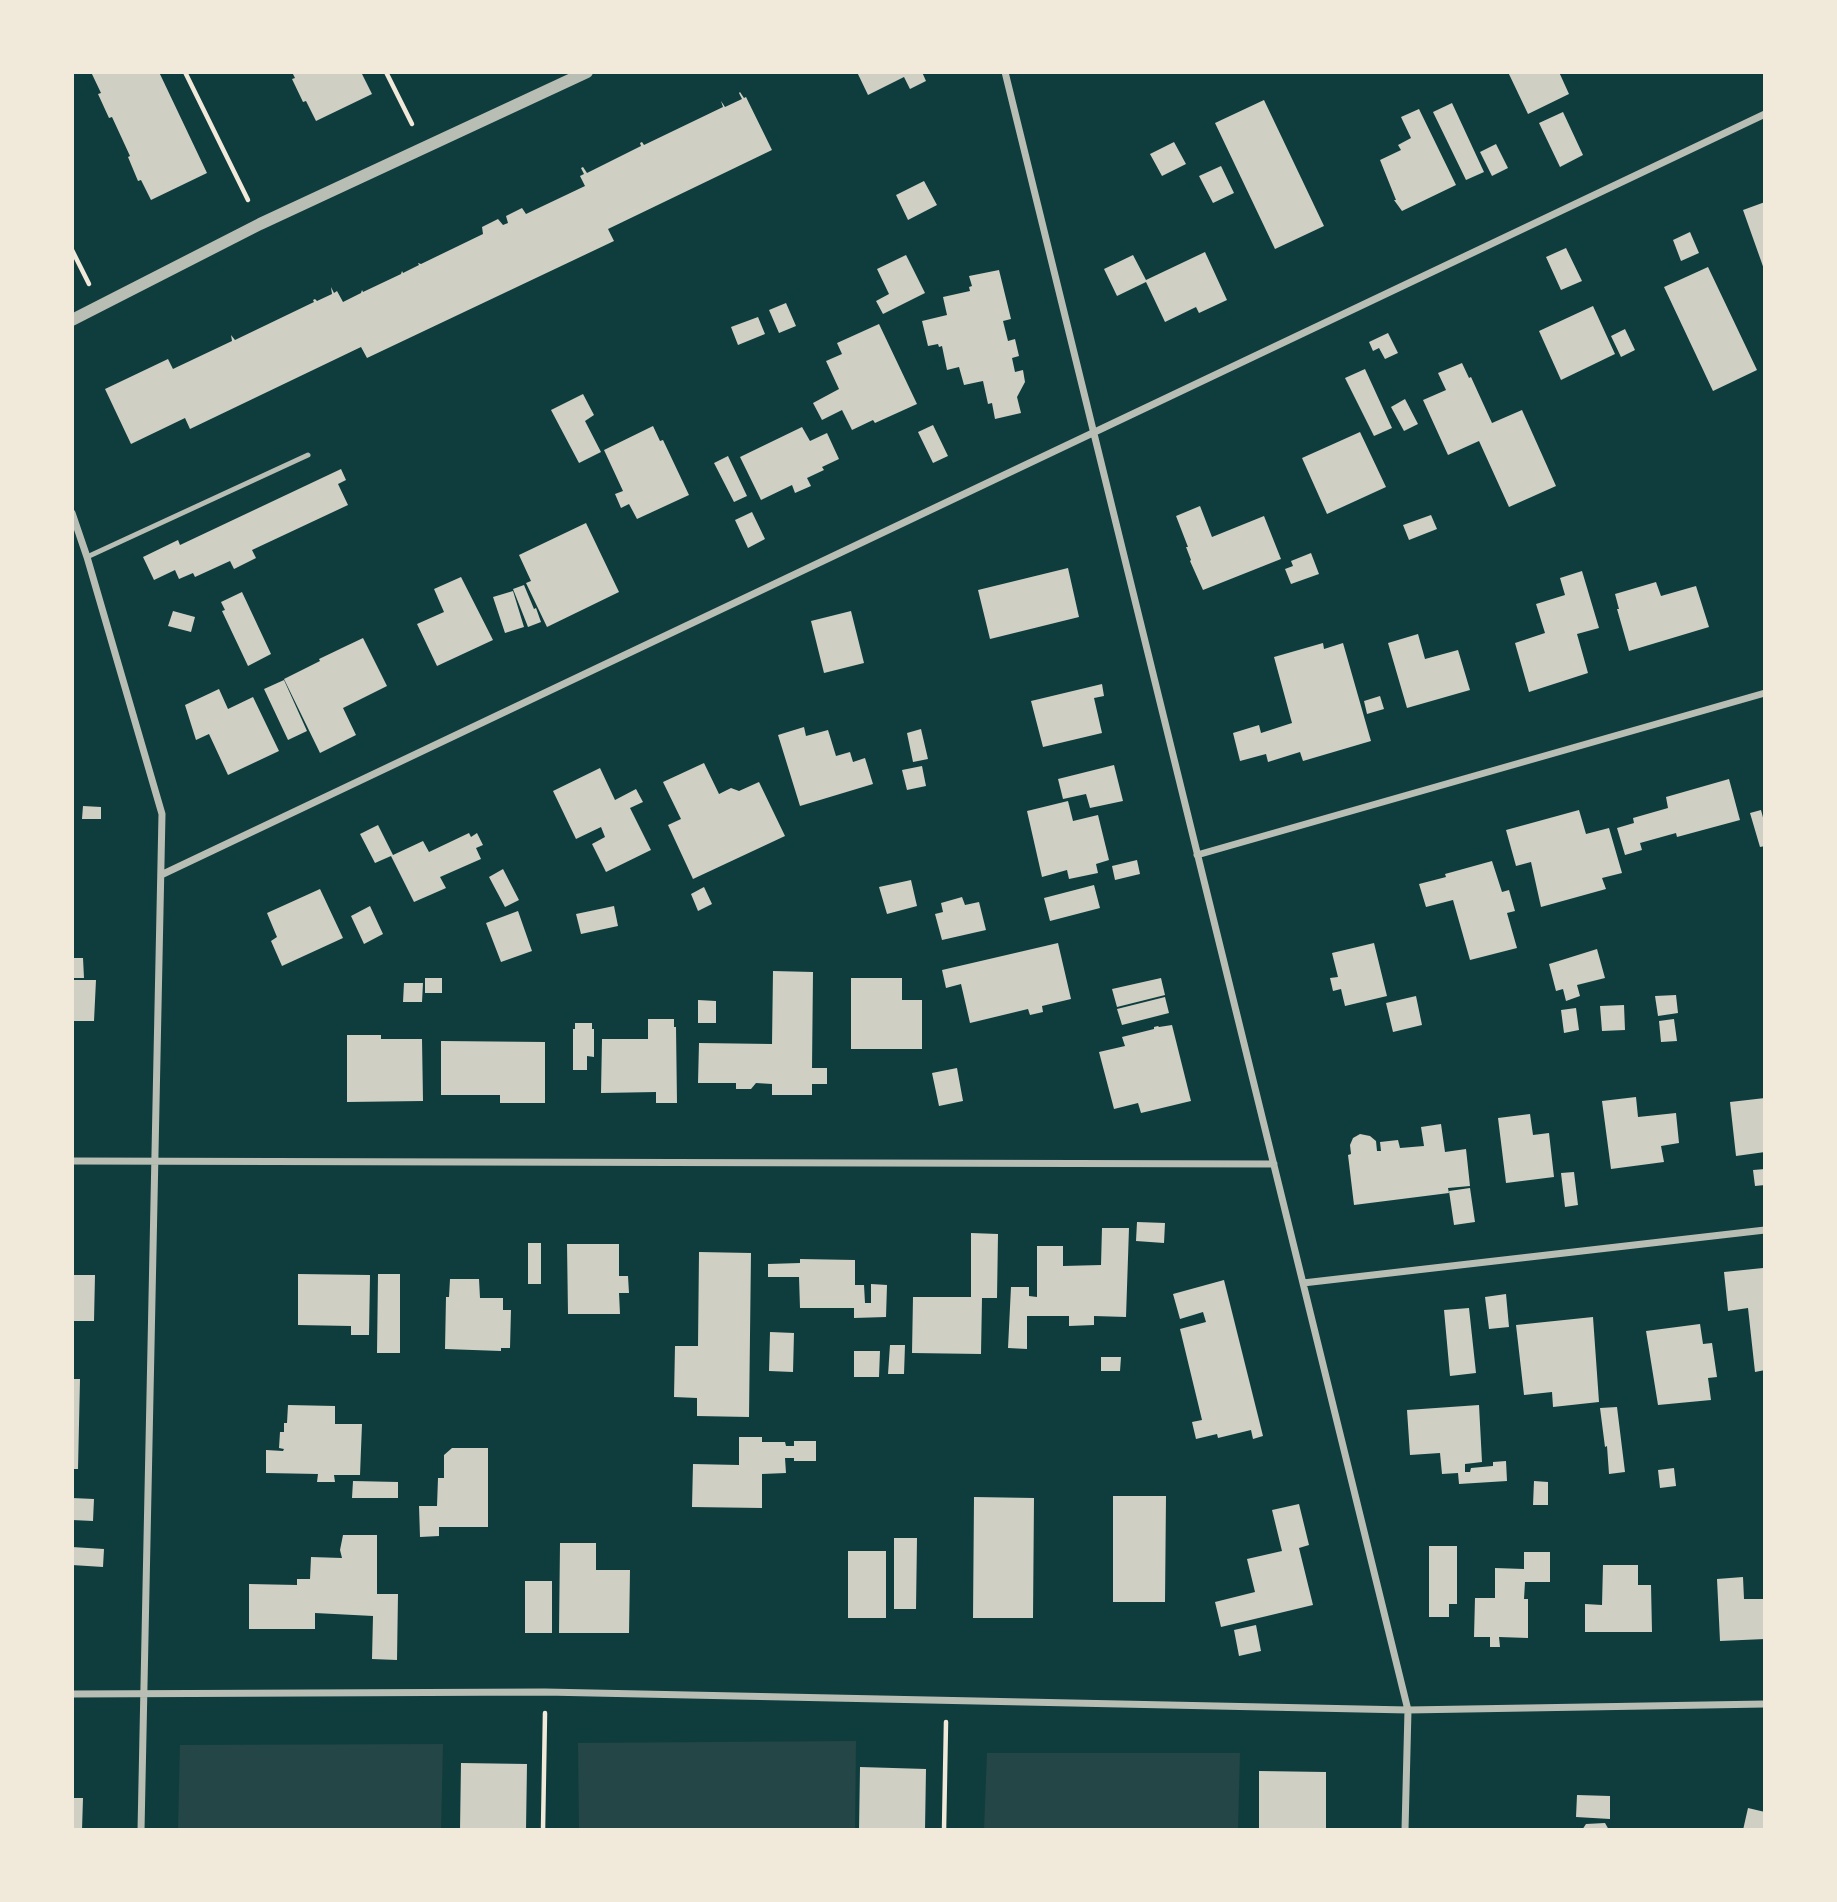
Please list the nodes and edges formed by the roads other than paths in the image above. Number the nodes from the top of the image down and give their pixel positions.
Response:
1 (587, 72) edge
2 (1005, 72) edge
3 (1765, 114) edge
4 (72, 320) edge
5 (1093, 431) junction
6 (308, 455) dead end
7 (72, 513) edge
8 (87, 557) junction
9 (1765, 693) edge
10 (1198, 855) junction
11 (161, 875) junction
12 (72, 1161) edge
13 (155, 1161) junction
14 (1274, 1164) junction
15 (1765, 1230) edge
16 (1303, 1283) junction
17 (72, 1694) edge
18 (144, 1695) junction
19 (1765, 1704) edge
20 (1408, 1710) junction
21 (141, 1830) edge
22 (1405, 1830) edge

1 - 4 street
2 - 5 street
3 - 5 street
5 - 10 street
5 - 11 street
6 - 8 lane
7 - 8 street
8 - 11 street
9 - 10 street
10 - 14 street
11 - 13 street
12 - 13 street
13 - 14 street
13 - 18 street
14 - 16 street
15 - 16 street
16 - 20 street
17 - 18 street
18 - 20 street
18 - 21 street
19 - 20 street
20 - 22 street

